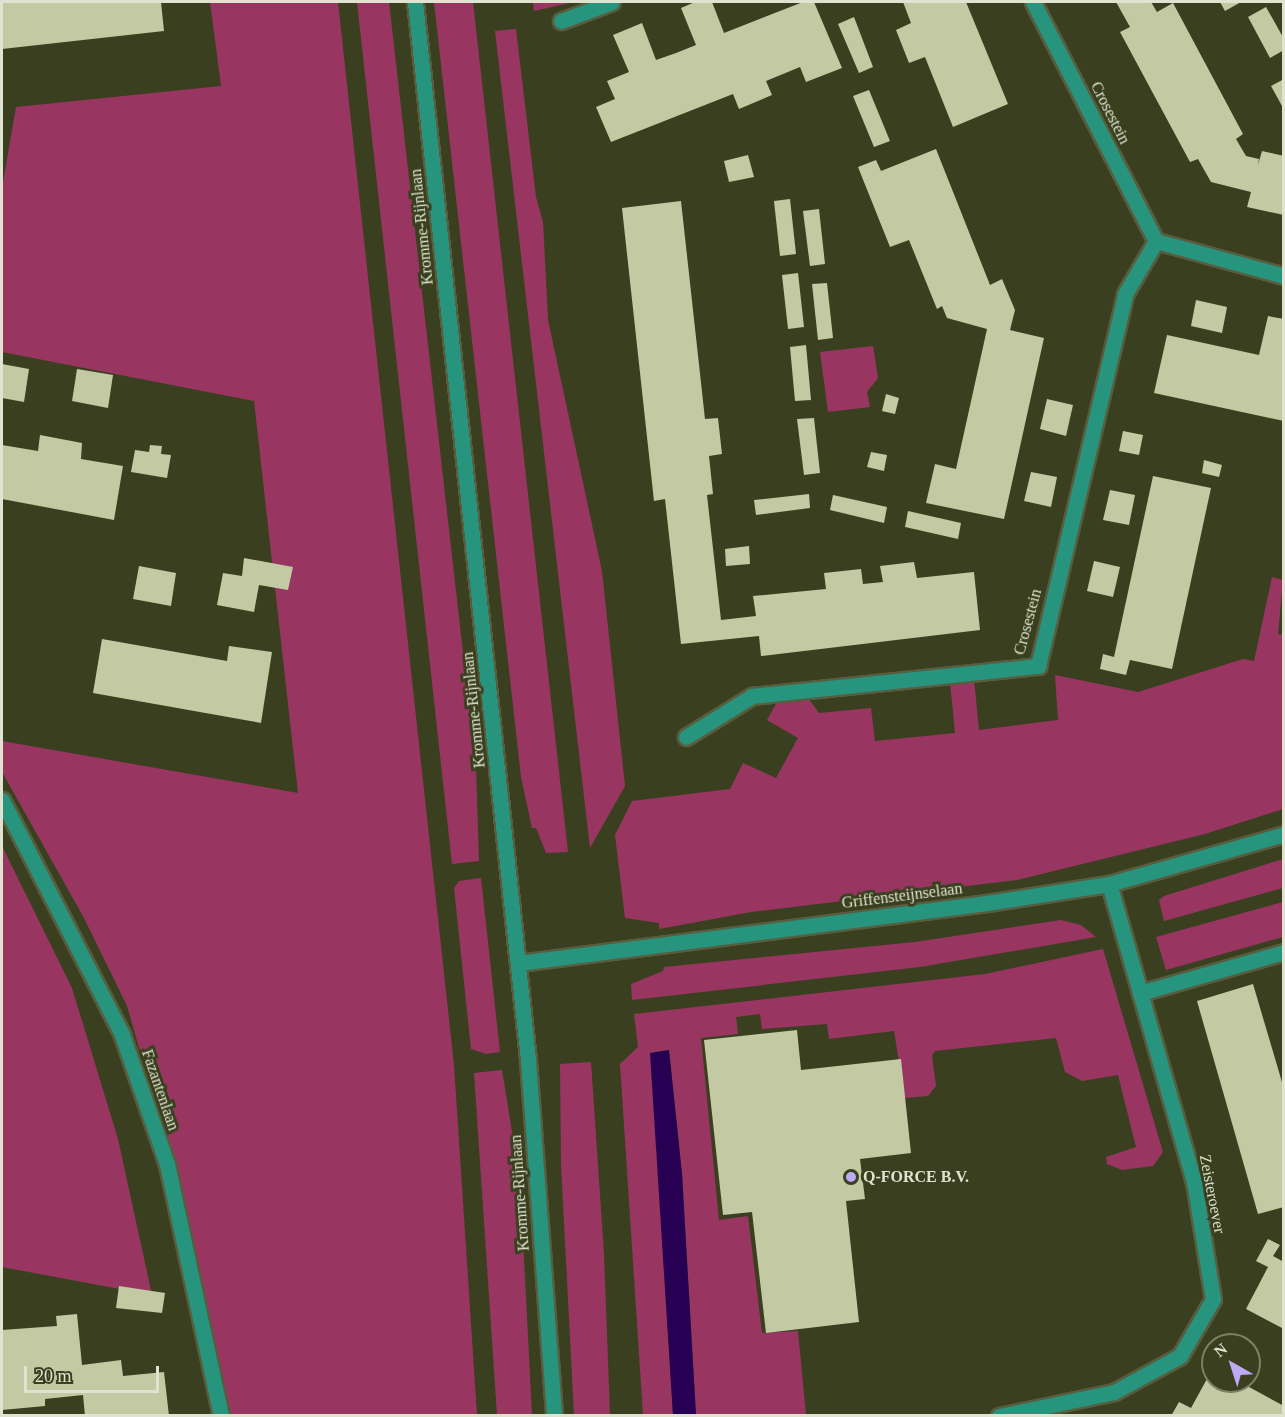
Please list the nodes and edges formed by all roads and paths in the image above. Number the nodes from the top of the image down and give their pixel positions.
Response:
1 (415, 2) edge
2 (612, 2) edge
3 (1033, 2) edge
4 (561, 21) dead end
5 (1156, 241) junction
6 (1284, 276) edge
7 (686, 737) dead end
8 (2, 800) edge
9 (1284, 834) edge
10 (1109, 884) junction
11 (1284, 952) edge
12 (518, 963) junction
13 (1140, 993) junction
14 (220, 1416) edge
15 (554, 1416) edge
16 (999, 1416) edge

1 - 12 street, Kromme-Rijnlaan
2 - 4 street
3 - 5 street, Crosestein
5 - 6 street
5 - 7 street, Crosestein
8 - 14 street, Fazantenlaan
9 - 10 street, Griffensteijnselaan
10 - 12 street, Griffensteijnselaan
10 - 13 street, Zeisteroever
11 - 13 street
12 - 15 street, Kromme-Rijnlaan
13 - 16 street, Zeisteroever

